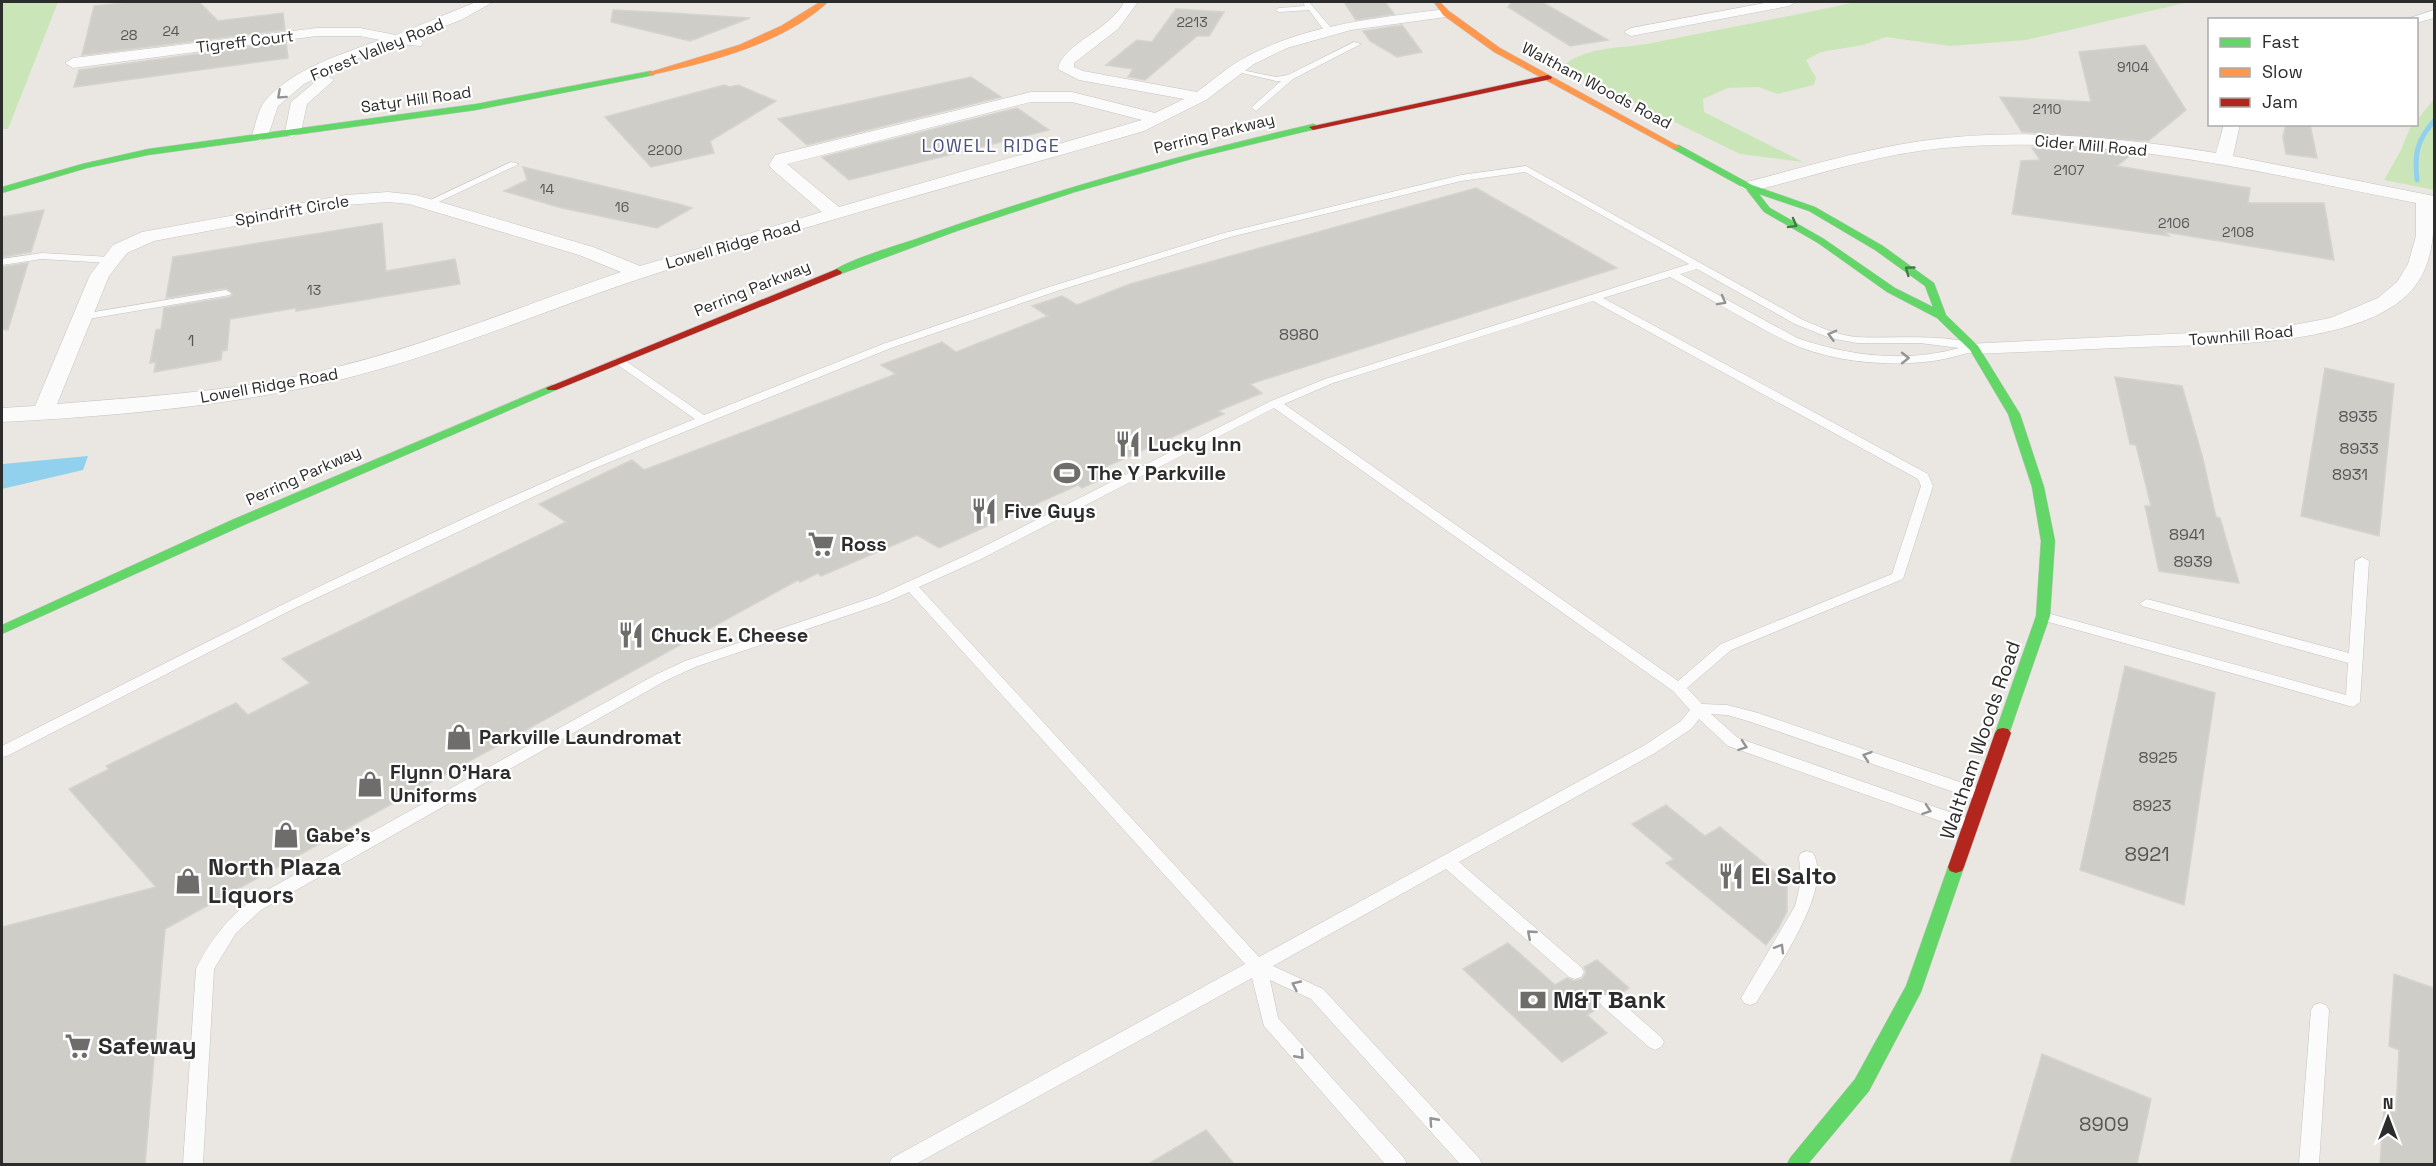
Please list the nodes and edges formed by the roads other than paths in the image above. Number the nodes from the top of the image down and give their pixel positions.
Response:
1 (486, 2) edge
2 (824, 2) edge
3 (1131, 2) edge
4 (1789, 2) edge
5 (504, 4) dead end
6 (1753, 4) edge
7 (1308, 5) edge
8 (1441, 7) edge
9 (1279, 10) dead end
10 (2434, 14) edge
11 (2418, 18) edge
12 (1329, 31) junction
13 (1631, 32) dead end
14 (399, 39) junction
15 (416, 43) junction
16 (1357, 44) dead end
17 (1497, 50) junction
18 (73, 63) dead end
19 (1237, 71) junction
20 (1290, 77) junction
21 (1548, 77) junction
22 (1200, 97) junction
23 (1517, 98) dead end
24 (1428, 102) junction
25 (1569, 104) dead end
26 (1256, 108) dead end
27 (1615, 114) junction
28 (1158, 119) junction
29 (2232, 126) edge
30 (293, 132) junction
31 (260, 136) junction
32 (2223, 161) junction
33 (514, 164) dead end
34 (1749, 187) junction
35 (2, 190) edge
36 (2430, 200) edge
37 (427, 204) junction
38 (836, 214) junction
39 (110, 260) junction
40 (2, 262) edge
41 (1698, 265) junction
42 (639, 272) junction
43 (1671, 273) junction
44 (226, 293) dead end
45 (1594, 297) junction
46 (1941, 316) junction
47 (82, 317) junction
48 (1974, 348) junction
49 (619, 361) junction
50 (1275, 403) junction
51 (43, 412) junction
52 (2, 415) edge
53 (702, 419) junction
54 (2362, 561) dead end
55 (911, 586) junction
56 (2147, 603) dead end
57 (2043, 616) junction
58 (2, 630) edge
59 (2356, 660) junction
60 (1678, 688) junction
61 (1700, 709) junction
62 (2, 752) edge
63 (1982, 796) junction
64 (1971, 825) junction
65 (1807, 857) dead end
66 (1448, 861) junction
67 (1258, 967) junction
68 (1575, 972) dead end
69 (1750, 999) dead end
70 (1608, 1001) dead end
71 (2320, 1010) dead end
72 (1655, 1042) dead end
73 (193, 1164) edge
74 (899, 1164) edge
75 (1397, 1164) edge
76 (1473, 1164) edge
77 (1797, 1164) edge
78 (2309, 1164) edge

1 - 14 street, Forest Valley Road
2 - 30 street, Satyr Hill Road
3 - 22 street
4 - 6 street
5 - 15 street, Forest Valley Road
6 - 13 street
7 - 9 lane
7 - 12 lane
8 - 12 street, Lowell Ridge Road
8 - 17 street, Waltham Woods Road
10 - 11 street
12 - 19 street, Lowell Ridge Road
14 - 15 street, Tigreff Court
14 - 18 street, Tigreff Court
14 -> 31 street, Forest Valley Road
15 - 30 street, Forest Valley Road
16 - 20 lane
17 - 21 street, Waltham Woods Road
17 - 24 street
19 - 20 lane
19 - 22 street, Lowell Ridge Road
20 - 26 lane
21 - 24 street, Perring Parkway
21 - 27 street, Waltham Woods Road
22 - 28 street, Lowell Ridge Road
23 - 24 street
24 - 49 street, Perring Parkway
25 - 27 street
27 - 34 street, Waltham Woods Road
28 - 38 street, Lowell Ridge Road
28 - 38 street
29 - 32 street
30 - 31 street, Satyr Hill Road
31 - 35 street, Satyr Hill Road
32 - 34 street, Cider Mill Road
32 - 36 street, Cider Mill Road
33 - 37 lane
34 -> 46 street, Waltham Woods Road
46 -> 34 street, Waltham Woods Road
36 - 48 street, Townhill Road
37 - 39 street, Spindrift Circle
37 - 42 street, Spindrift Circle
38 - 42 street, Lowell Ridge Road
39 - 40 lane
39 - 47 street, Spindrift Circle
41 - 43 lane
48 -> 41 lane
41 - 53 lane
42 - 51 street, Lowell Ridge Road
43 - 45 lane
43 -> 48 lane
44 - 47 lane
45 - 50 lane
45 - 60 lane
46 - 48 street, Waltham Woods Road
47 - 51 street, Spindrift Circle
48 - 57 street, Waltham Woods Road
49 - 53 lane
49 - 58 street, Perring Parkway
50 - 55 lane
50 - 60 lane
51 - 52 street, Lowell Ridge Road
53 - 62 lane
54 - 59 lane
55 - 67 lane
55 - 73 lane
56 - 59 lane
57 - 59 lane
57 - 63 street, Waltham Woods Road
60 - 61 lane
63 -> 61 lane
61 -> 64 lane
61 - 66 lane
63 - 64 street, Waltham Woods Road
64 - 77 street, Waltham Woods Road
69 -> 65 lane
66 - 67 lane
68 -> 66 lane
67 - 74 lane
67 -> 75 lane
76 -> 67 lane
70 - 72 lane
71 - 78 lane

